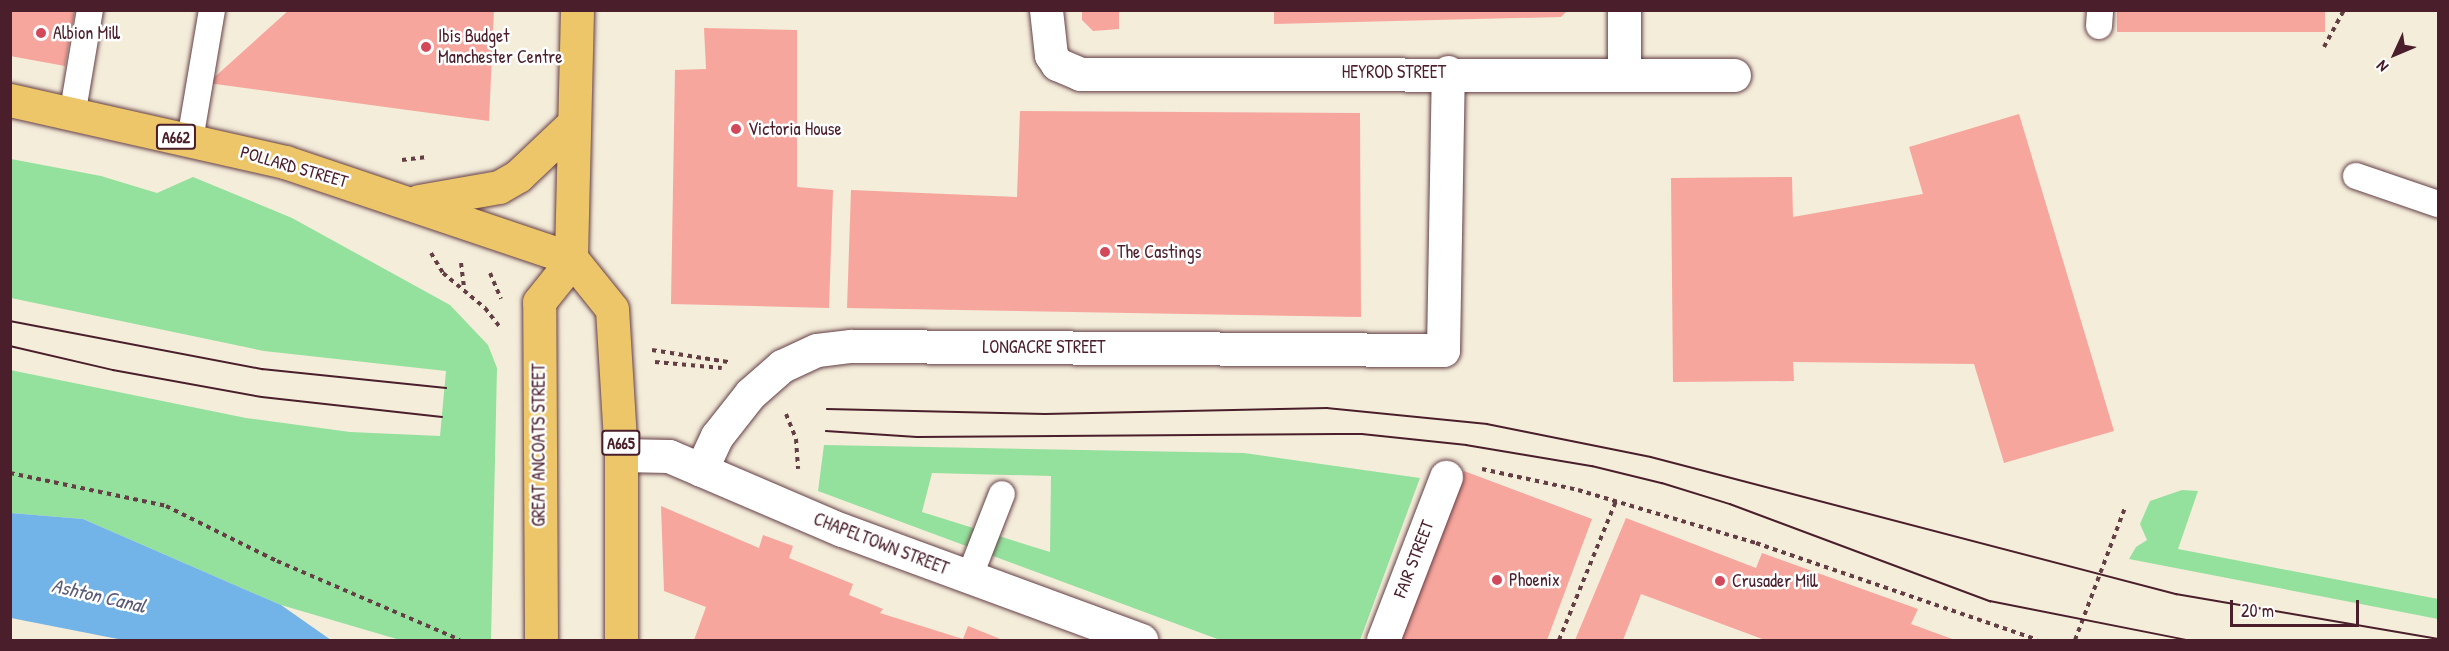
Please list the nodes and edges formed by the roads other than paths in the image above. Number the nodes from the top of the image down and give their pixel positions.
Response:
1 (90, 10) edge
2 (212, 10) edge
3 (577, 10) edge
4 (1046, 10) edge
5 (1624, 10) edge
6 (1448, 72) junction
7 (1624, 75) junction
8 (1734, 75) dead end
9 (10, 100) edge
10 (72, 116) junction
11 (573, 124) junction
12 (190, 140) junction
13 (2356, 176) dead end
14 (412, 203) junction
15 (2439, 204) edge
16 (571, 260) junction
17 (621, 455) junction
18 (701, 470) junction
19 (1446, 477) road end
20 (1002, 494) dead end
21 (969, 578) junction
22 (541, 640) edge
23 (621, 640) edge
24 (1141, 640) edge
25 (1383, 640) edge

1 - 10 lane
2 - 12 lane
3 - 11 main road
4 - 6 street, HEYROD STREET
5 - 7 street
6 - 7 street, HEYROD STREET
6 - 18 street, LONGACRE STREET
7 - 8 street, HEYROD STREET
9 - 10 main road, POLLARD STREET / A662
10 - 12 main road, POLLARD STREET / A662
11 - 14 main road
11 - 16 main road
12 - 14 main road, POLLARD STREET / A662
13 - 15 lane
14 - 16 main road, POLLARD STREET / A662
16 - 17 main road, A665
16 - 22 main road, GREAT ANCOATS STREET
17 - 18 street, CHAPELTOWN STREET
17 - 23 main road, A665
18 - 21 street, CHAPELTOWN STREET
19 - 25 street, FAIR STREET
20 - 21 lane
21 - 24 street, CHAPELTOWN STREET

